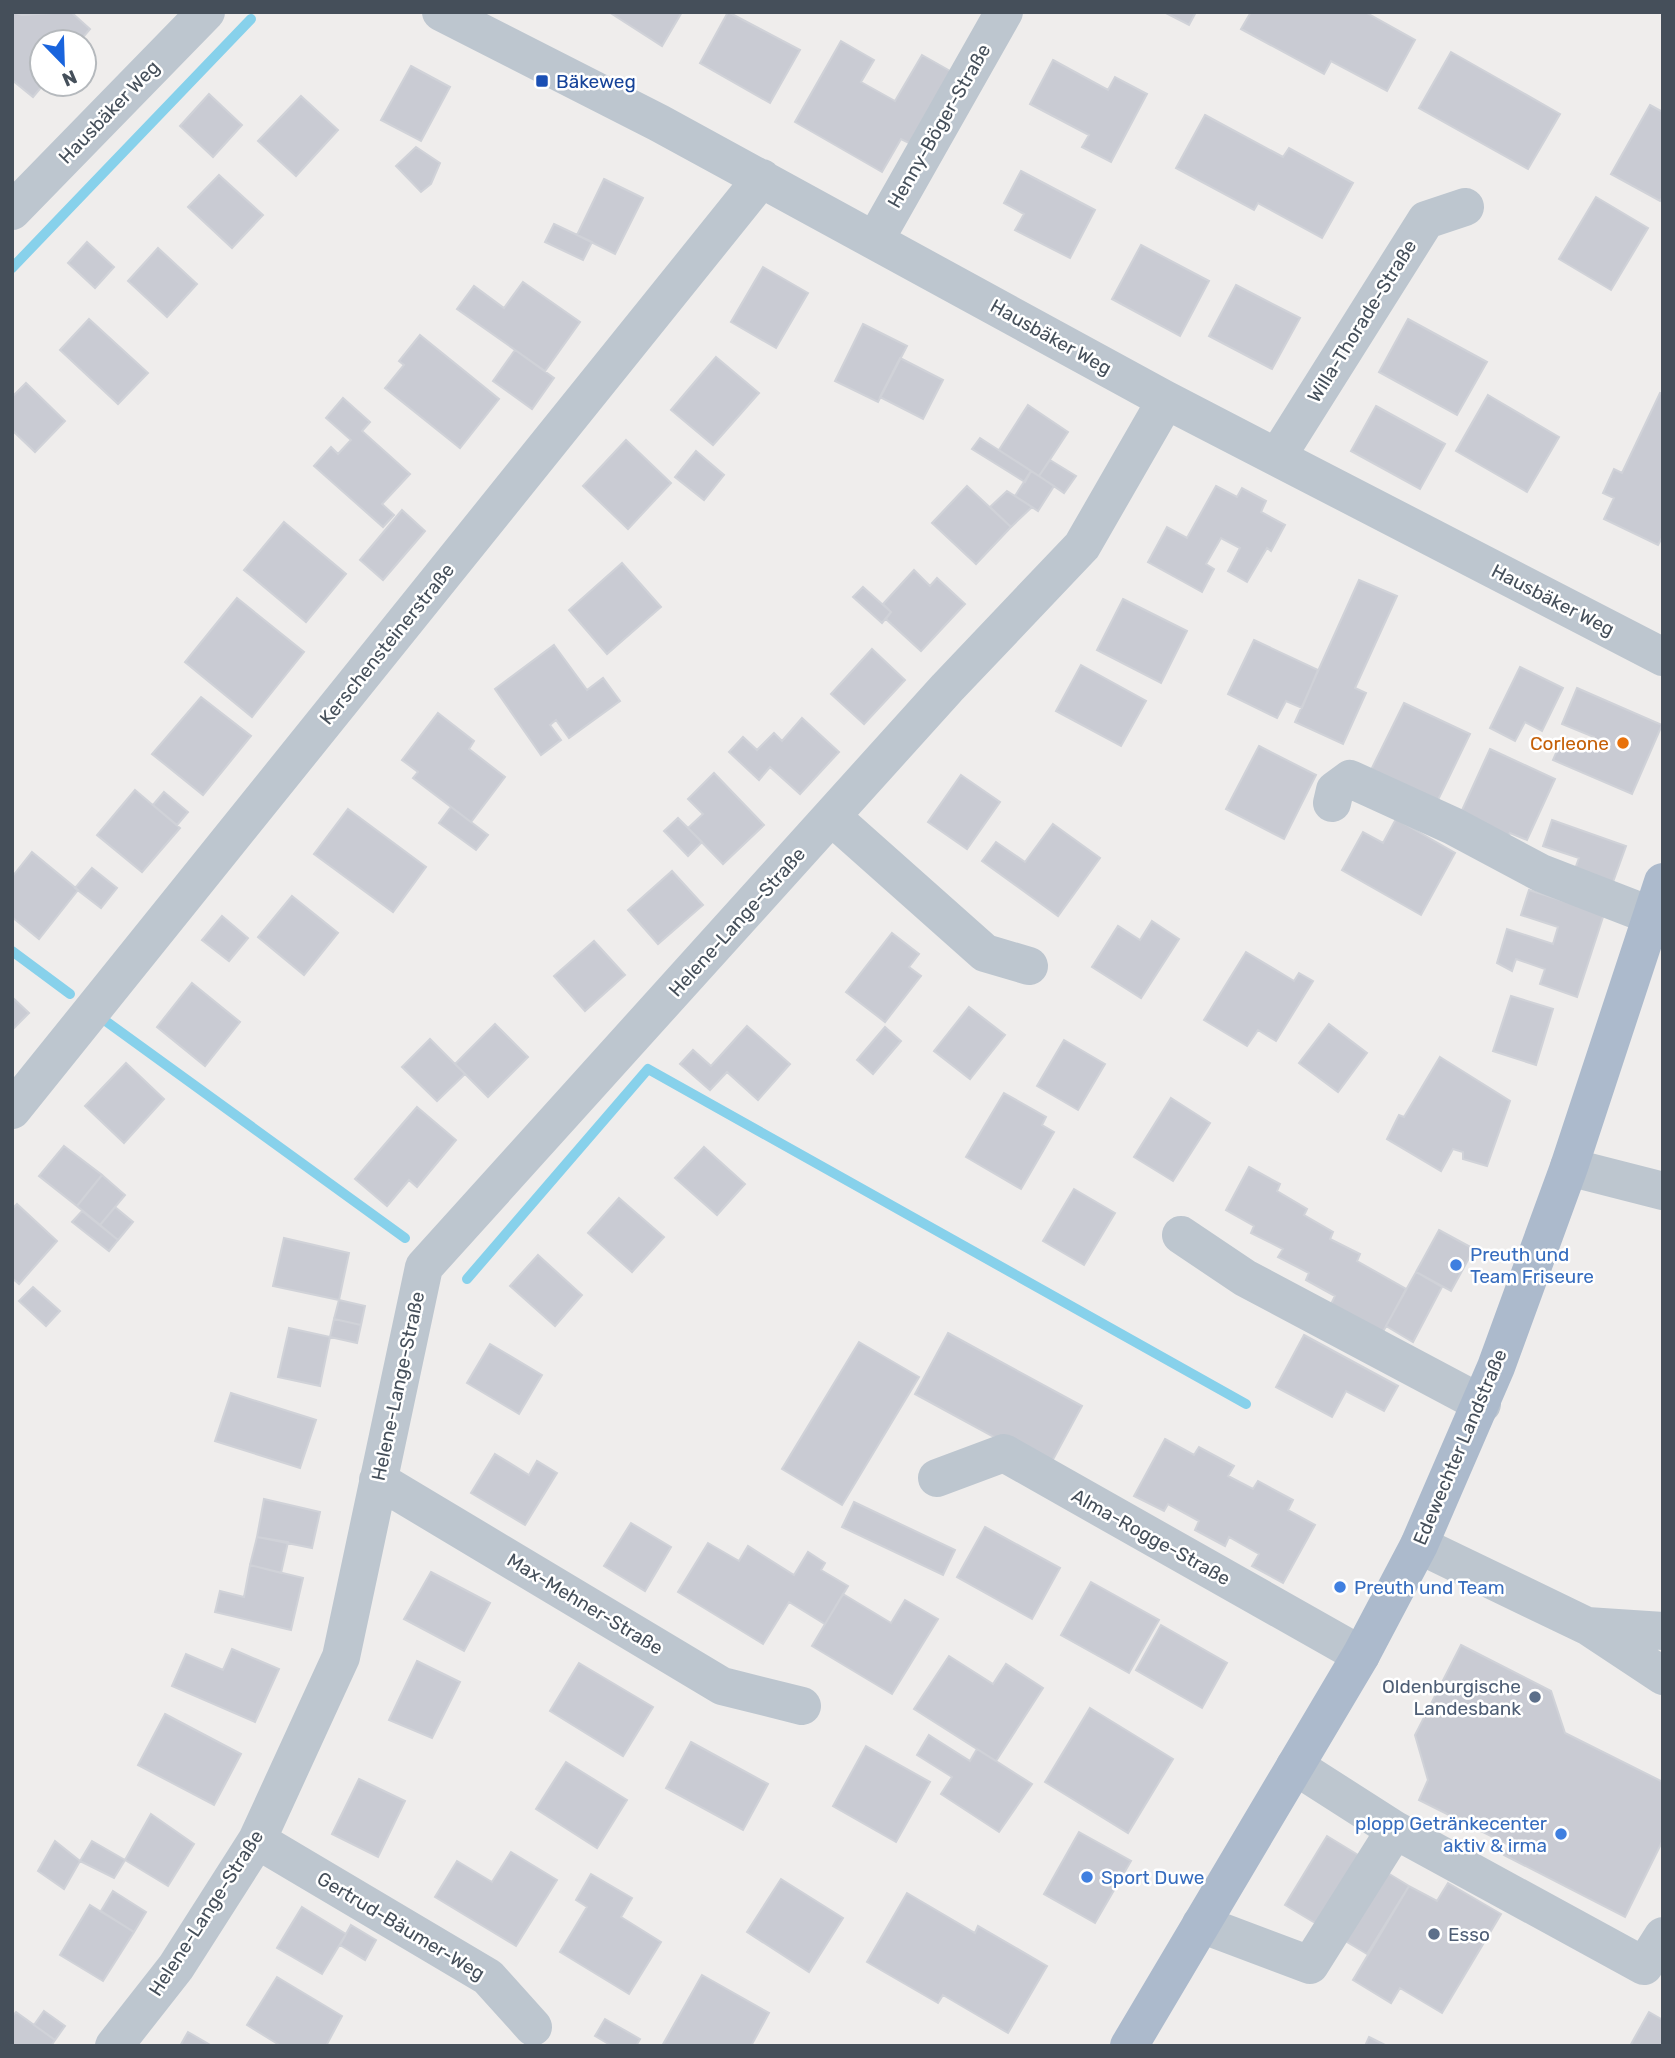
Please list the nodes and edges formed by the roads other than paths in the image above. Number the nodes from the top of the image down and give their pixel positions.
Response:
1 (206, 12) edge
2 (441, 12) edge
3 (1004, 12) edge
4 (506, 25) edge
5 (762, 178) junction
6 (1465, 207) dead end
7 (12, 211) edge
8 (875, 240) junction
9 (1166, 400) junction
10 (1277, 457) junction
11 (1663, 657) edge
12 (1332, 803) dead end
13 (832, 817) junction
14 (1657, 899) edge
15 (1030, 966) dead end
16 (12, 1110) edge
17 (1569, 1167) junction
18 (1663, 1191) edge
19 (1181, 1235) dead end
20 (1482, 1404) junction
21 (937, 1478) dead end
22 (378, 1480) junction
23 (1419, 1545) junction
24 (1587, 1626) junction
25 (1663, 1631) edge
26 (1361, 1655) junction
27 (1663, 1676) edge
28 (802, 1706) dead end
29 (1295, 1766) junction
30 (1395, 1830) junction
31 (257, 1840) junction
32 (1201, 1924) junction
33 (1663, 1936) edge
34 (533, 2027) dead end
35 (114, 2046) edge
36 (1129, 2046) edge

1 - 7 street, Hausbäker Weg
2 - 4 street, Hausbäker Weg
3 - 8 street, Henny-Böger-Straße
4 - 5 street, Hausbäker Weg
5 - 8 street, Hausbäker Weg
5 - 16 street, Kerschensteinerstraße
6 - 10 street, Willa-Thorade-Straße
8 - 9 street, Hausbäker Weg
9 - 10 street, Hausbäker Weg
9 - 13 street, Helene-Lange-Straße
10 - 11 street, Hausbäker Weg
12 - 14 street
13 - 15 street
13 - 22 street, Helene-Lange-Straße
14 - 17 main road, Edewechter Landstraße
17 - 18 street
17 - 20 main road, Edewechter Landstraße
19 - 20 street
20 - 23 main road, Edewechter Landstraße
21 - 26 street, Alma-Rogge-Straße
22 - 28 street, Max-Mehner-Straße
22 - 31 street, Helene-Lange-Straße
23 - 24 street
23 - 26 main road, Edewechter Landstraße
24 - 25 street
24 - 27 street
26 - 29 main road, Edewechter Landstraße
29 - 30 street
29 - 32 main road, Edewechter Landstraße
30 - 32 street
30 - 33 street
31 - 34 street, Gertrud-Bäumer-Weg
31 - 35 street, Helene-Lange-Straße
32 - 36 main road, Edewechter Landstraße

